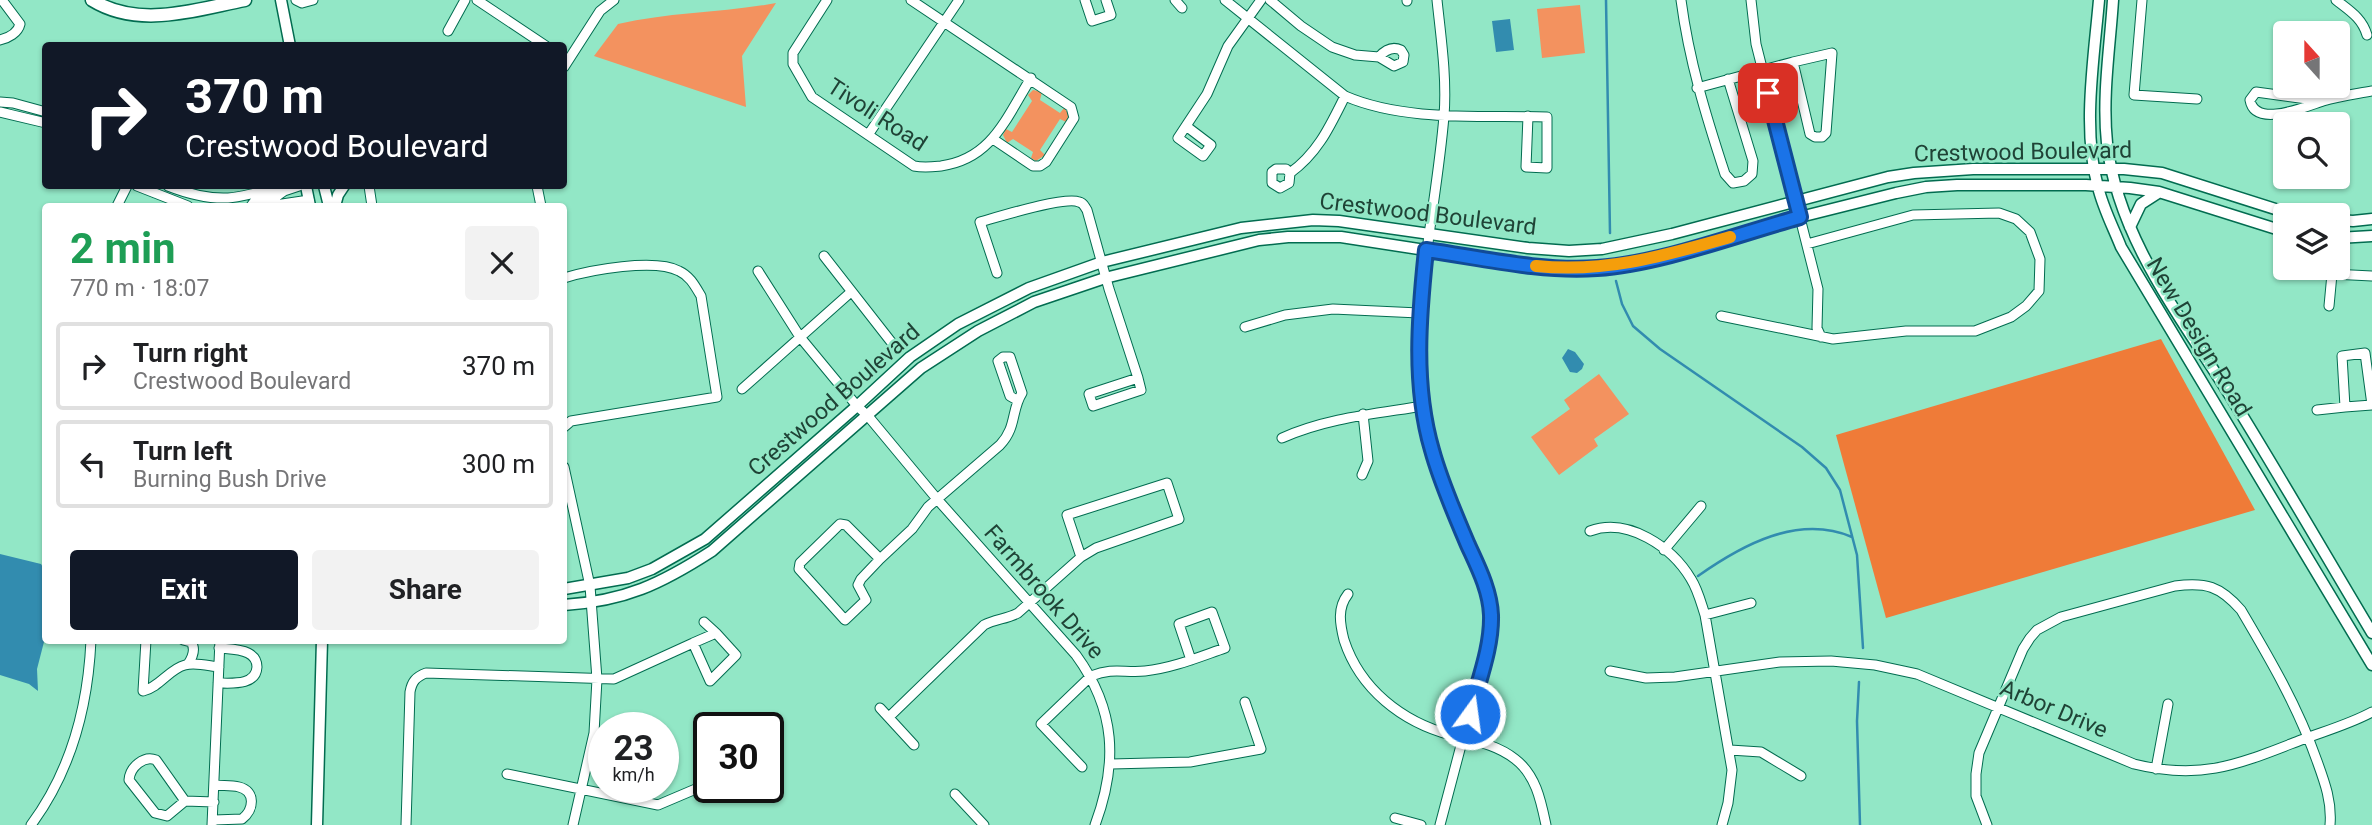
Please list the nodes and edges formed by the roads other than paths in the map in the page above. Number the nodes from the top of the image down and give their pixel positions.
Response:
1 (2, 0) edge
2 (92, 0) edge
3 (204, 0) edge
4 (245, 0) edge
5 (281, 0) edge
6 (296, 0) edge
7 (313, 0) edge
8 (465, 0) edge
9 (477, 0) edge
10 (614, 0) edge
11 (827, 0) edge
12 (911, 0) edge
13 (959, 0) edge
14 (1085, 0) edge
15 (1106, 0) edge
16 (1225, 0) edge
17 (1261, 0) edge
18 (1270, 0) edge
19 (1437, 0) edge
20 (1681, 0) edge
21 (1751, 0) edge
22 (2099, 0) edge
23 (2113, 0) edge
24 (2142, 0) edge
25 (2336, 0) edge
26 (182, 13) junction
27 (1247, 18) junction
28 (944, 22) junction
29 (448, 32) dead end
30 (2367, 35) dead end
31 (0, 40) edge
32 (289, 42) edge
33 (540, 42) edge
34 (1379, 57) dead end
35 (567, 58) edge
36 (1793, 62) junction
37 (1762, 69) junction
38 (1031, 78) junction
39 (1728, 79) junction
40 (1697, 88) junction
41 (2372, 91) edge
42 (1345, 96) junction
43 (2197, 99) dead end
44 (2322, 101) junction
45 (0, 102) edge
46 (42, 111) edge
47 (0, 112) edge
48 (1444, 114) junction
49 (1528, 116) junction
50 (42, 122) edge
51 (1186, 126) dead end
52 (868, 135) junction
53 (993, 139) junction
54 (1973, 169) junction
55 (2095, 170) junction
56 (2113, 170) junction
57 (1290, 173) dead end
58 (2097, 185) junction
59 (2116, 186) junction
60 (145, 189) edge
61 (179, 189) edge
62 (290, 189) edge
63 (284, 191) junction
64 (1896, 192) junction
65 (2159, 192) junction
66 (1796, 201) junction
67 (180, 203) edge
68 (253, 203) edge
69 (2273, 208) edge
70 (1800, 217) junction
71 (2372, 219) edge
72 (2350, 221) edge
73 (2130, 227) junction
74 (2273, 228) edge
75 (1429, 232) junction
76 (2372, 236) edge
77 (2350, 237) edge
78 (1807, 244) junction
79 (1426, 250) junction
80 (824, 256) dead end
81 (1102, 262) junction
82 (758, 271) dead end
83 (997, 272) dead end
84 (2350, 273) edge
85 (2372, 276) edge
86 (567, 278) edge
87 (1105, 278) junction
88 (2331, 280) edge
89 (852, 292) junction
90 (2329, 306) dead end
91 (1419, 313) junction
92 (1721, 316) dead end
93 (1245, 327) dead end
94 (800, 337) junction
95 (1821, 337) junction
96 (892, 343) dead end
97 (1138, 378) junction
98 (742, 389) dead end
99 (1017, 400) dead end
100 (2372, 405) edge
101 (1423, 406) junction
102 (857, 407) junction
103 (2345, 407) junction
104 (2317, 410) dead end
105 (1363, 414) junction
106 (868, 416) junction
107 (567, 424) edge
108 (1282, 438) dead end
109 (2260, 446) junction
110 (2245, 453) junction
111 (1362, 475) dead end
112 (567, 481) edge
113 (937, 499) junction
114 (1701, 506) dead end
115 (1590, 531) dead end
116 (1664, 550) junction
117 (1081, 557) junction
118 (880, 559) junction
119 (590, 586) junction
120 (567, 589) edge
121 (1348, 594) dead end
122 (592, 603) junction
123 (1029, 603) junction
124 (1751, 604) dead end
125 (567, 605) edge
126 (1705, 615) junction
127 (704, 622) dead end
128 (716, 633) junction
129 (2372, 634) edge
130 (694, 643) junction
131 (91, 644) edge
132 (146, 644) edge
133 (193, 644) edge
134 (219, 644) edge
135 (322, 644) edge
136 (1191, 660) junction
137 (188, 664) junction
138 (2372, 665) edge
139 (219, 667) junction
140 (1610, 671) dead end
141 (1715, 672) junction
142 (1091, 676) junction
143 (597, 679) junction
144 (218, 683) junction
145 (1245, 702) dead end
146 (2168, 704) dead end
147 (1999, 706) junction
148 (880, 708) dead end
149 (2372, 712) edge
150 (888, 717) junction
151 (1464, 737) junction
152 (2309, 737) junction
153 (914, 745) dead end
154 (1730, 750) junction
155 (1111, 764) junction
156 (1082, 766) dead end
157 (2156, 769) junction
158 (507, 774) dead end
159 (1801, 776) dead end
160 (215, 785) junction
161 (582, 788) junction
162 (588, 789) edge
163 (955, 794) dead end
164 (185, 801) junction
165 (214, 802) junction
166 (1395, 818) dead end
167 (213, 823) edge
168 (31, 825) edge
169 (317, 825) edge
170 (406, 825) edge
171 (573, 825) edge
172 (984, 825) edge
173 (1095, 825) edge
174 (1421, 825) edge
175 (1440, 825) edge
176 (1546, 825) edge
177 (1722, 825) edge
178 (1987, 825) edge
179 (2330, 825) edge

1 - 31 street
2 - 26 highway
3 - 26 highway
4 - 26 highway
5 - 32 main road
6 - 7 street
8 - 29 street
9 - 33 street
10 - 35 street
11 - 52 street, Tivoli Road
12 - 28 street
13 - 28 street
14 - 15 street
16 - 27 street
17 - 27 street
18 - 34 street
19 - 48 street
20 - 40 street
21 - 37 street
22 - 55 main road, New Design Road
23 - 56 main road, New Design Road
24 - 43 street
25 - 30 street
27 - 42 street
27 - 51 street
28 - 38 street
28 - 52 street
36 - 36 street
36 - 37 street
37 - 39 street
37 - 66 street
38 - 53 street, Tivoli Road
38 - 53 street
39 - 40 street
39 - 40 street
41 - 44 street
42 - 48 street
42 - 57 street
44 - 44 street
45 - 46 street
47 - 50 street
48 - 49 street
48 - 75 street
49 - 49 street
52 - 53 street, Tivoli Road
54 - 55 main road, Crestwood Boulevard
54 - 64 main road
54 - 66 main road, Crestwood Boulevard
55 - 56 main road, Crestwood Boulevard
55 - 58 main road, New Design Road
56 - 59 main road, New Design Road
56 - 69 main road, Crestwood Boulevard
58 - 59 main road, Crestwood Boulevard
58 - 64 main road, Crestwood Boulevard
58 - 110 main road, New Design Road
59 - 65 main road, Crestwood Boulevard
59 - 73 main road, New Design Road
60 - 67 street
61 - 63 street
62 - 63 street
63 - 68 street
64 - 70 main road, Crestwood Boulevard
65 - 73 main road
65 - 74 main road, Crestwood Boulevard
66 - 70 street
66 - 75 main road, Crestwood Boulevard
70 - 78 street
70 - 79 main road, Crestwood Boulevard
71 - 72 main road
73 - 109 main road, New Design Road
75 - 79 street
75 - 81 main road, Crestwood Boulevard
76 - 77 main road
78 - 95 street
78 - 95 street
79 - 87 main road, Crestwood Boulevard
79 - 91 street
80 - 89 street
81 - 83 street
81 - 87 street
81 - 102 main road, Crestwood Boulevard
82 - 94 street, Farmbrook Drive
84 - 85 street
86 - 107 street
87 - 97 street
87 - 106 main road, Crestwood Boulevard
88 - 90 street
89 - 94 street
89 - 96 street
91 - 93 street
91 - 101 street
92 - 95 street
94 - 98 street
94 - 102 street, Farmbrook Drive
97 - 97 street
99 - 113 street
100 - 103 street
100 - 103 street
101 - 105 street
101 - 151 street
102 - 106 street, Farmbrook Drive
102 - 119 main road, Crestwood Boulevard
103 - 104 street
105 - 108 street
105 - 111 street
106 - 113 street, Farmbrook Drive
106 - 122 main road, Crestwood Boulevard
109 - 110 main road
109 - 129 main road, New Design Road
110 - 138 main road, New Design Road
112 - 119 street
113 - 118 street
113 - 123 street, Farmbrook Drive
114 - 116 street
115 - 116 street
116 - 126 street
117 - 117 street
117 - 123 street
118 - 118 street
119 - 120 main road, Crestwood Boulevard
119 - 122 street
121 - 151 street
122 - 125 main road, Crestwood Boulevard
122 - 143 street
123 - 142 street, Farmbrook Drive
123 - 150 street
124 - 126 street
126 - 141 street
127 - 128 street
128 - 130 street
128 - 130 street
130 - 143 street
131 - 168 street
132 - 137 street
133 - 137 street
134 - 139 street
134 - 144 street
135 - 169 main road
136 - 136 street
136 - 142 street
137 - 139 street
139 - 144 street
140 - 141 street, Arbor Drive
141 - 147 street, Arbor Drive
141 - 154 street
142 - 155 street, Farmbrook Drive
142 - 156 street
143 - 161 street
143 - 170 street
144 - 160 street
145 - 155 street
146 - 157 street
147 - 152 street
147 - 157 street, Arbor Drive
147 - 178 street
148 - 150 street
149 - 152 street, Arbor Drive
150 - 153 street
151 - 175 street
151 - 176 street
152 - 157 street, Arbor Drive
152 - 179 street
154 - 159 street
154 - 177 street
155 - 173 street, Farmbrook Drive
158 - 161 street
160 - 165 street
160 - 167 street
161 - 162 street
161 - 171 street
163 - 172 street
164 - 164 street
164 - 165 street
165 - 167 street
166 - 174 street

